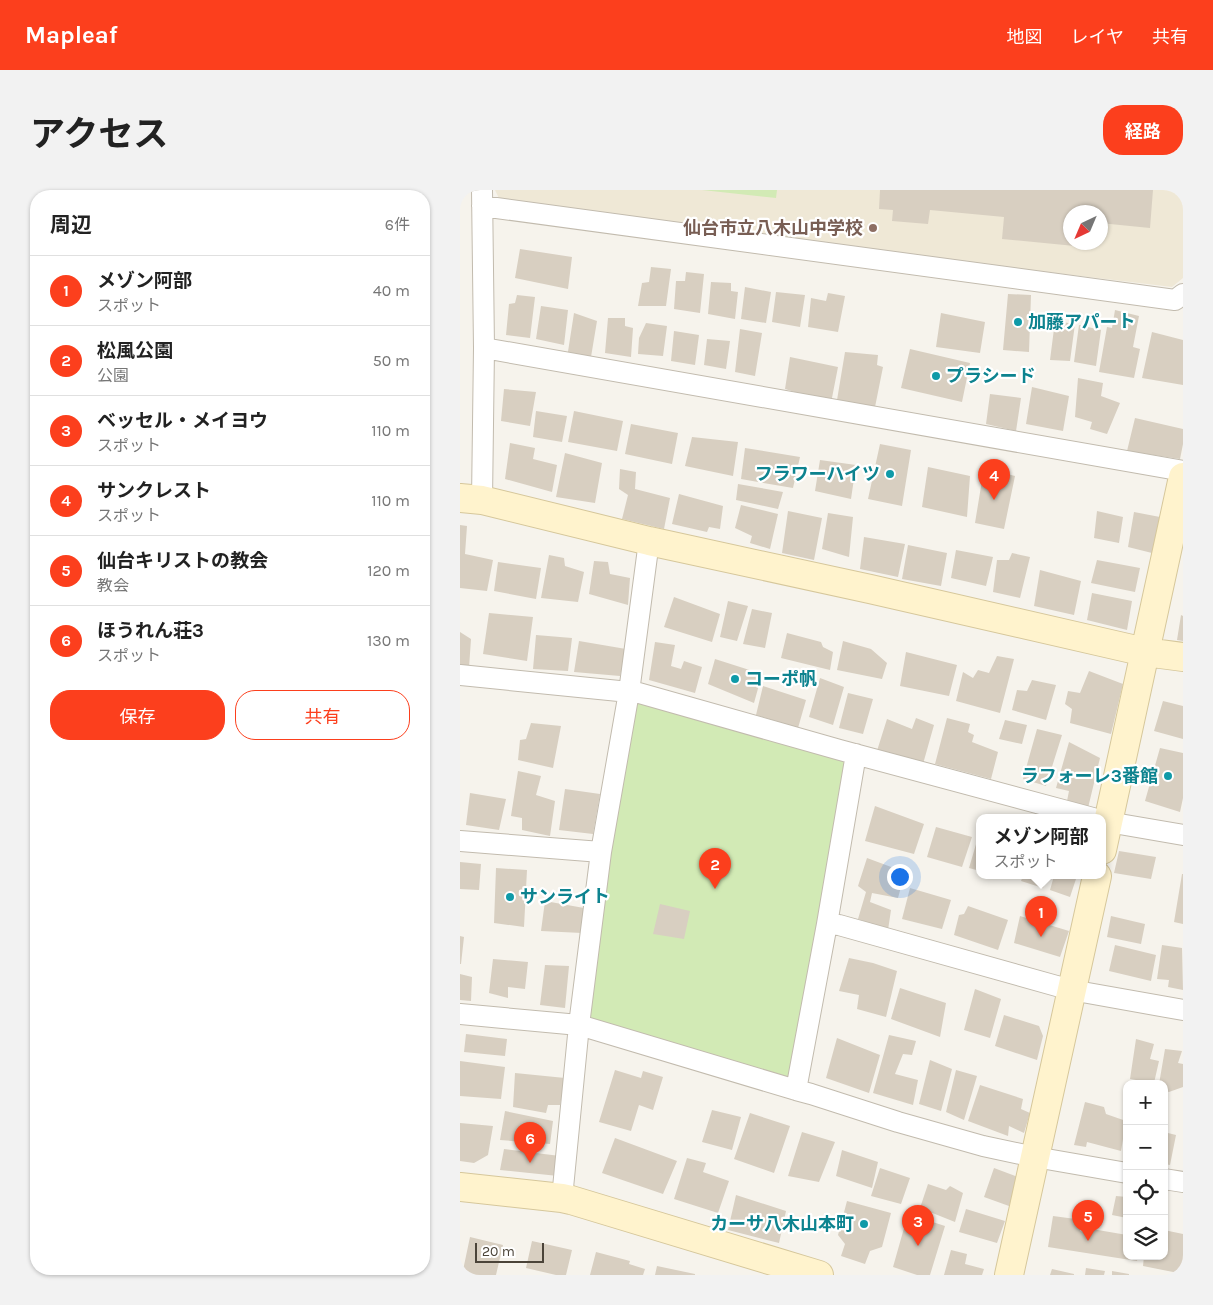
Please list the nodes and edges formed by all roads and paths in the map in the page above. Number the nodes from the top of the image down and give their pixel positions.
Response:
1 (482, 198) edge
2 (1183, 294) edge
3 (484, 348) junction
4 (1183, 471) edge
5 (1183, 477) edge
6 (471, 499) edge
7 (649, 541) junction
8 (1145, 652) junction
9 (1183, 657) edge
10 (460, 675) edge
11 (629, 692) junction
12 (856, 754) junction
13 (1075, 814) edge
14 (1103, 814) edge
15 (1106, 822) edge
16 (1183, 835) edge
17 (460, 840) edge
18 (601, 852) junction
19 (1095, 879) edge
20 (827, 924) junction
21 (1071, 990) junction
22 (1183, 1010) edge
23 (460, 1014) edge
24 (579, 1025) junction
25 (796, 1090) junction
26 (1035, 1157) junction
27 (1123, 1172) edge
28 (1168, 1180) edge
29 (1183, 1182) edge
30 (460, 1187) edge
31 (562, 1198) junction
32 (819, 1275) edge
33 (1009, 1275) edge

1 - 2 street
1 - 3 street
3 - 4 street
3 - 6 street
5 - 8 street
6 - 7 street
7 - 8 street
7 - 11 street
8 - 9 street
8 - 14 street
10 - 11 street
11 - 12 street
11 - 18 street
12 - 13 street
12 - 20 street
15 - 16 street
17 - 18 street
18 - 24 street
19 - 21 street
20 - 21 street
20 - 25 street
21 - 22 street
21 - 26 street
23 - 24 street
24 - 25 street
24 - 31 street
25 - 26 street
26 - 27 street
26 - 33 street
28 - 29 street
30 - 31 street
31 - 32 street

